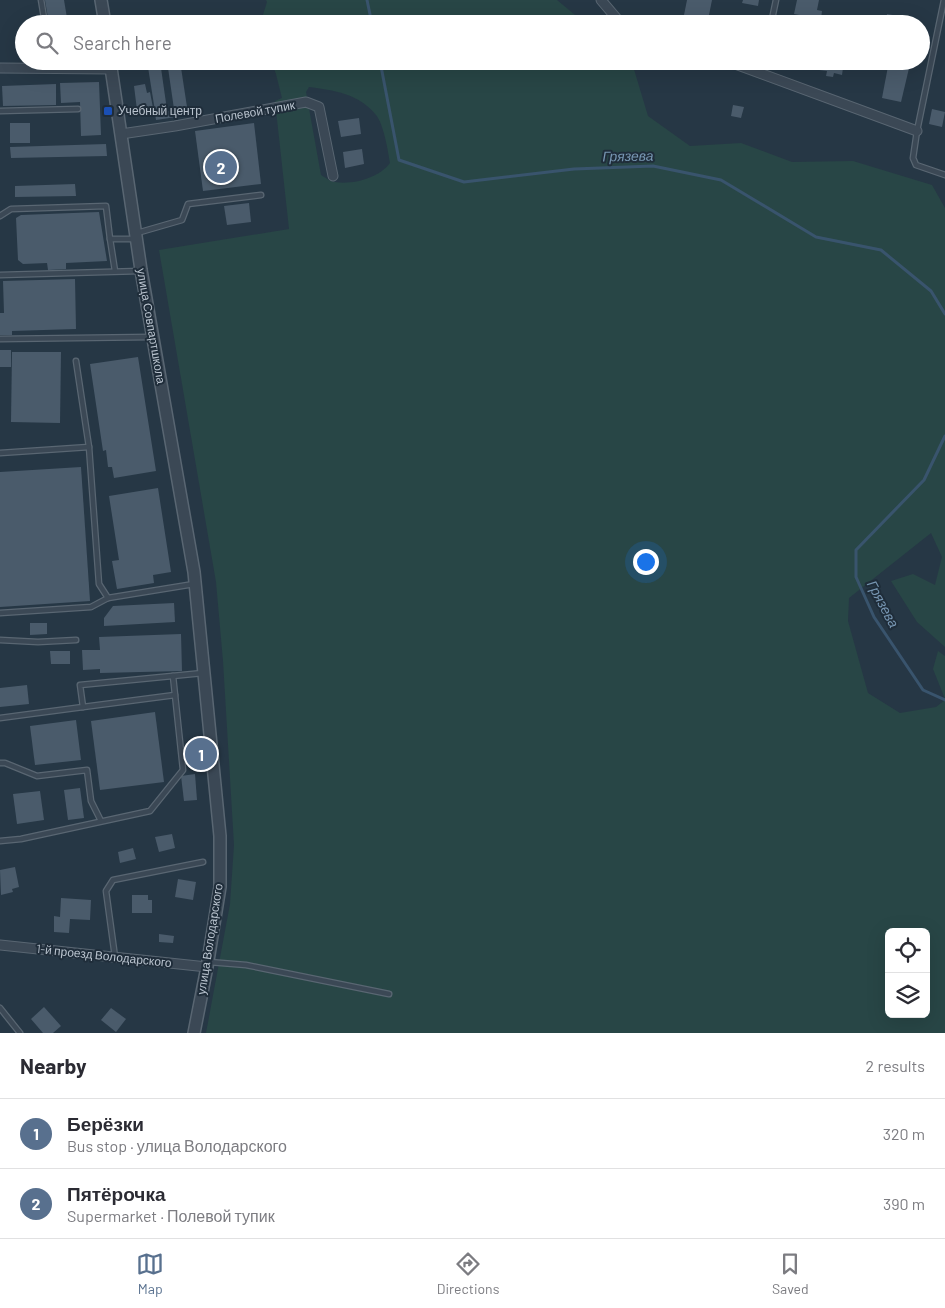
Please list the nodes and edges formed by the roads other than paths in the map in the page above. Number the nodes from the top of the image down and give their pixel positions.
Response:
1 (41, 0) edge
2 (101, 0) edge
3 (601, 0) edge
4 (776, 0) edge
5 (944, 0) edge
6 (44, 15) edge
7 (103, 15) edge
8 (614, 15) edge
9 (773, 15) edge
10 (0, 68) edge
11 (15, 68) edge
12 (930, 68) edge
13 (112, 70) edge
14 (750, 70) edge
15 (761, 70) edge
16 (930, 70) edge
17 (760, 74) junction
18 (78, 109) dead end
19 (0, 111) edge
20 (917, 131) junction
21 (121, 134) junction
22 (945, 175) edge
23 (333, 176) dead end
24 (261, 195) dead end
25 (0, 216) edge
26 (136, 236) junction
27 (110, 240) junction
28 (141, 270) junction
29 (115, 271) junction
30 (0, 275) edge
31 (152, 337) junction
32 (0, 339) edge
33 (76, 361) dead end
34 (89, 447) junction
35 (0, 453) edge
36 (196, 587) junction
37 (108, 598) junction
38 (0, 613) edge
39 (0, 640) edge
40 (76, 640) dead end
41 (204, 669) junction
42 (173, 676) junction
43 (175, 695) junction
44 (83, 707) junction
45 (0, 718) edge
46 (0, 763) edge
47 (101, 822) junction
48 (0, 841) edge
49 (203, 862) dead end
50 (0, 945) edge
51 (115, 957) junction
52 (208, 965) junction
53 (389, 994) dead end
54 (0, 1008) edge
55 (20, 1033) edge
56 (194, 1033) edge

1 - 6 lane
2 - 7 street
3 - 8 street
4 - 9 lane
5 - 12 lane
10 - 11 street
13 - 21 street, улица Совпартшкола
14 - 17 street
15 - 17 lane
16 - 20 lane
17 - 20 street
18 - 19 lane
20 - 22 lane
21 - 23 street, Полевой тупик
21 - 26 street, улица Совпартшкола
24 - 26 lane
25 - 27 lane
26 - 27 lane
26 - 28 street, улица Совпартшкола
27 - 29 lane
28 - 29 lane
28 - 31 street, улица Совпартшкола
29 - 30 lane
31 - 32 lane
31 - 36 street, улица Совпартшкола
33 - 34 lane
34 - 35 lane
34 - 37 lane
36 - 37 lane
36 - 41 street, улица Совпартшкола
37 - 38 lane
39 - 40 lane
41 - 42 lane
41 - 52 street, улица Володарского
42 - 43 lane
42 - 44 lane
43 - 44 lane
43 - 47 lane
44 - 45 lane
46 - 47 lane
47 - 48 lane
49 - 51 lane
50 - 51 street, 1-й проезд Володарского
51 - 52 street, 1-й проезд Володарского
52 - 53 lane
52 - 56 street, улица Володарского
54 - 55 lane

